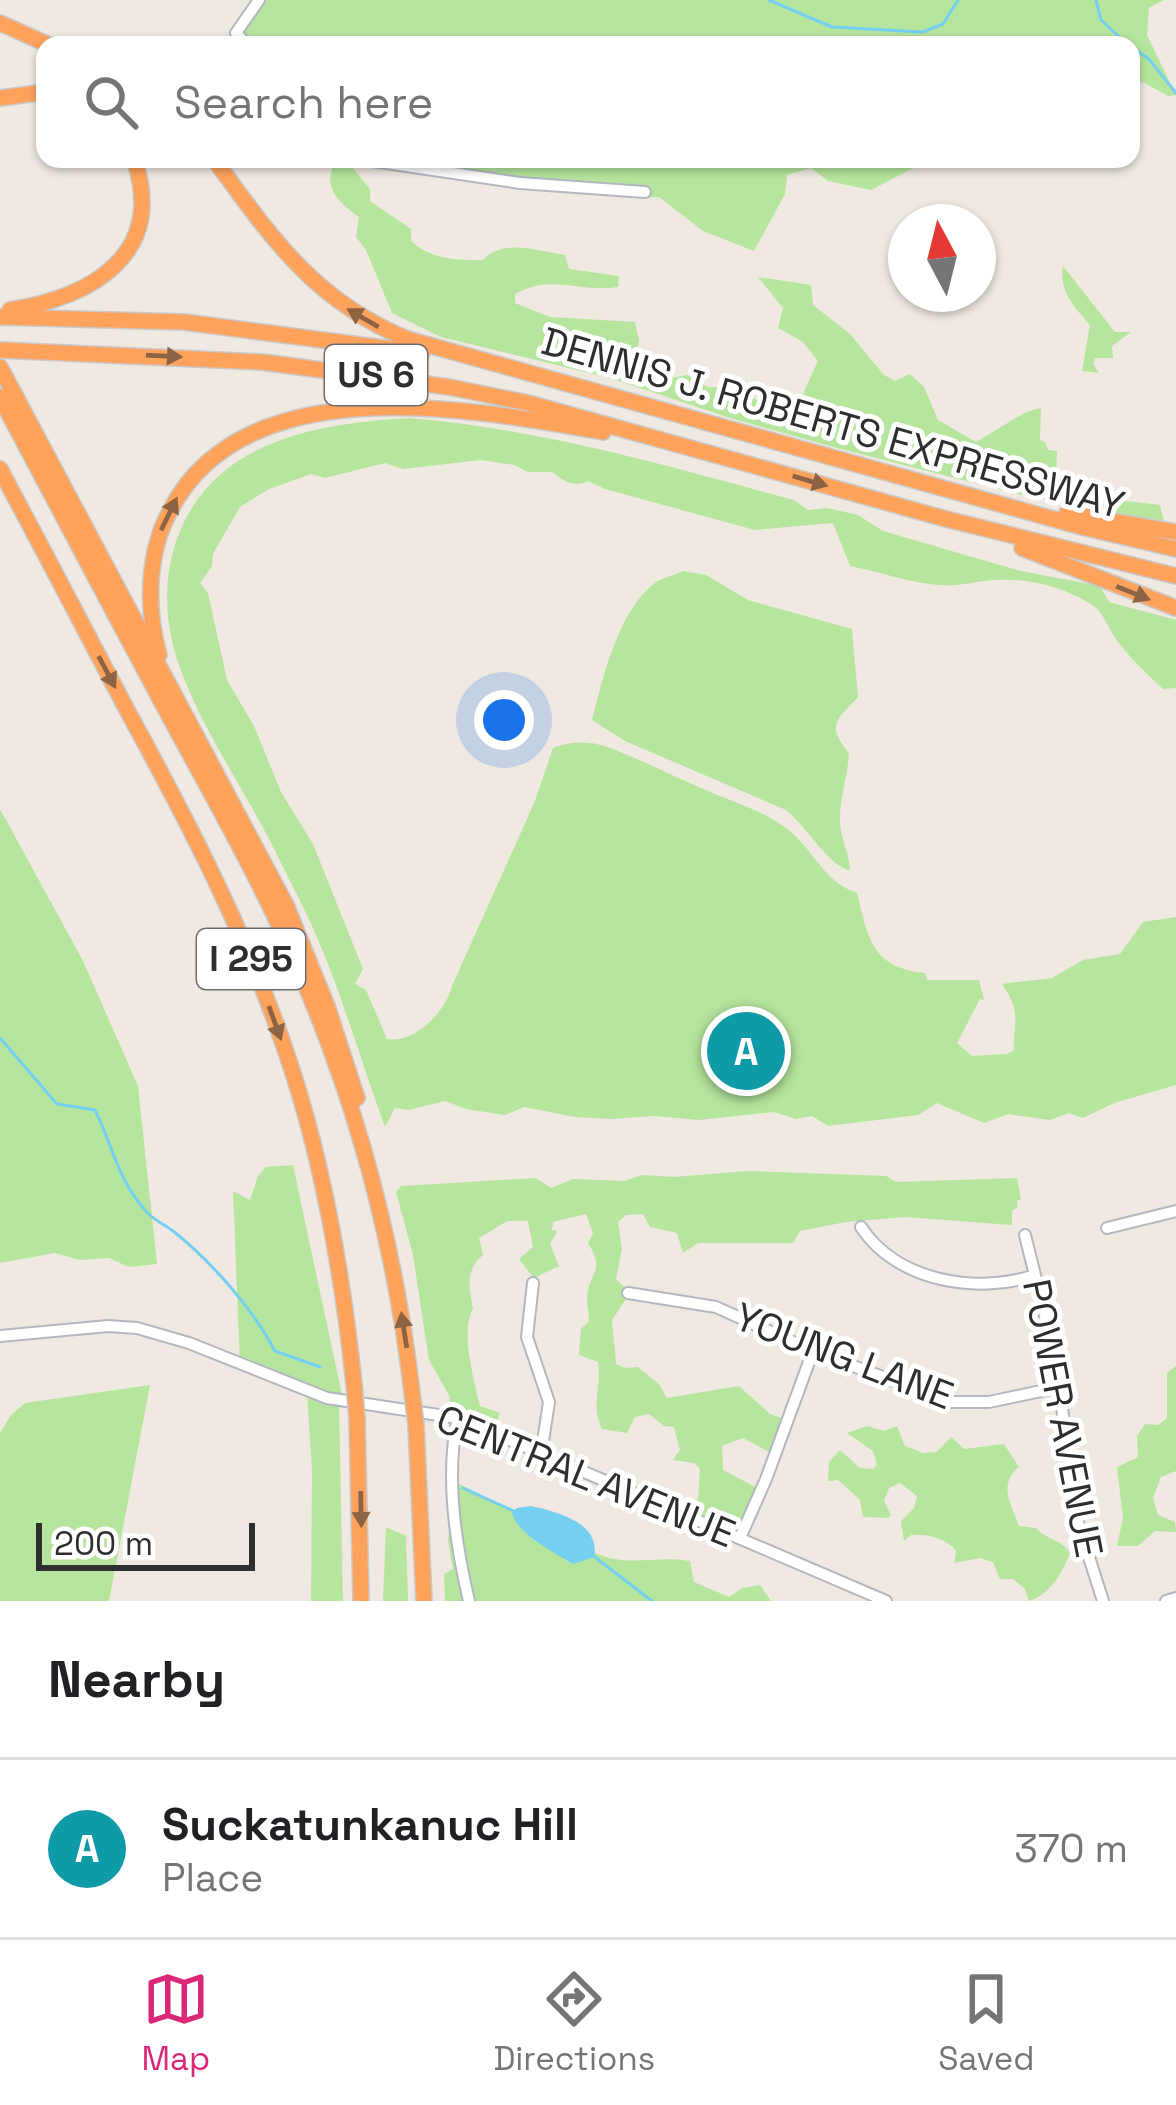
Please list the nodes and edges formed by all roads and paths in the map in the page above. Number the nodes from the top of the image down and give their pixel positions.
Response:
1 (259, 0) edge
2 (0, 23) edge
3 (239, 36) edge
4 (36, 39) edge
5 (36, 93) edge
6 (0, 98) edge
7 (136, 168) edge
8 (221, 168) edge
9 (419, 168) edge
10 (645, 192) dead end
11 (0, 314) edge
12 (0, 350) edge
13 (472, 357) junction
14 (2, 370) edge
15 (0, 397) edge
16 (698, 449) junction
17 (0, 469) edge
18 (913, 479) junction
19 (0, 487) edge
20 (946, 519) junction
21 (1176, 532) edge
22 (1176, 550) edge
23 (52, 568) junction
24 (1176, 577) edge
25 (1176, 608) edge
26 (182, 706) junction
27 (1176, 1210) edge
28 (861, 1227) dead end
29 (1107, 1228) dead end
30 (1025, 1234) dead end
31 (387, 1242) junction
32 (1035, 1275) junction
33 (532, 1283) dead end
34 (628, 1293) dead end
35 (0, 1336) edge
36 (813, 1351) junction
37 (1060, 1387) junction
38 (458, 1418) junction
39 (541, 1454) junction
40 (740, 1538) junction
41 (1176, 1598) edge
42 (361, 1601) edge
43 (424, 1601) edge
44 (469, 1601) edge
45 (886, 1601) edge
46 (1102, 1601) edge
47 (1166, 1601) edge

1 - 3 street
2 - 4 highway
5 - 6 highway
7 - 11 highway
13 -> 8 highway, US 6
9 - 10 street
11 - 13 highway
12 -> 16 highway, US 6
13 - 18 highway, DENNIS J. ROBERTS EXPRESSWAY / US 6
14 - 26 highway
15 - 31 highway, I 295
16 -> 20 highway, DENNIS J. ROBERTS EXPRESSWAY / US 6
26 -> 16 highway
17 - 23 highway, I 295
18 - 21 highway
18 - 22 highway, DENNIS J. ROBERTS EXPRESSWAY / US 6
19 - 23 highway
20 - 24 highway, DENNIS J. ROBERTS EXPRESSWAY / US 6
20 -> 25 highway
23 -> 42 highway, I 295, bridge
26 - 31 highway
27 - 29 street
28 - 32 street
30 - 32 street, POWER AVENUE
43 -> 31 highway, I 295, bridge
32 - 37 street, POWER AVENUE
33 - 39 street
34 - 36 street, YOUNG LANE
35 - 38 street, CENTRAL AVENUE
36 - 37 street, YOUNG LANE
36 - 40 street
37 - 46 street, POWER AVENUE
38 - 39 street, CENTRAL AVENUE
38 - 44 street
39 - 40 street, CENTRAL AVENUE
40 - 45 street, CENTRAL AVENUE
41 - 47 street

